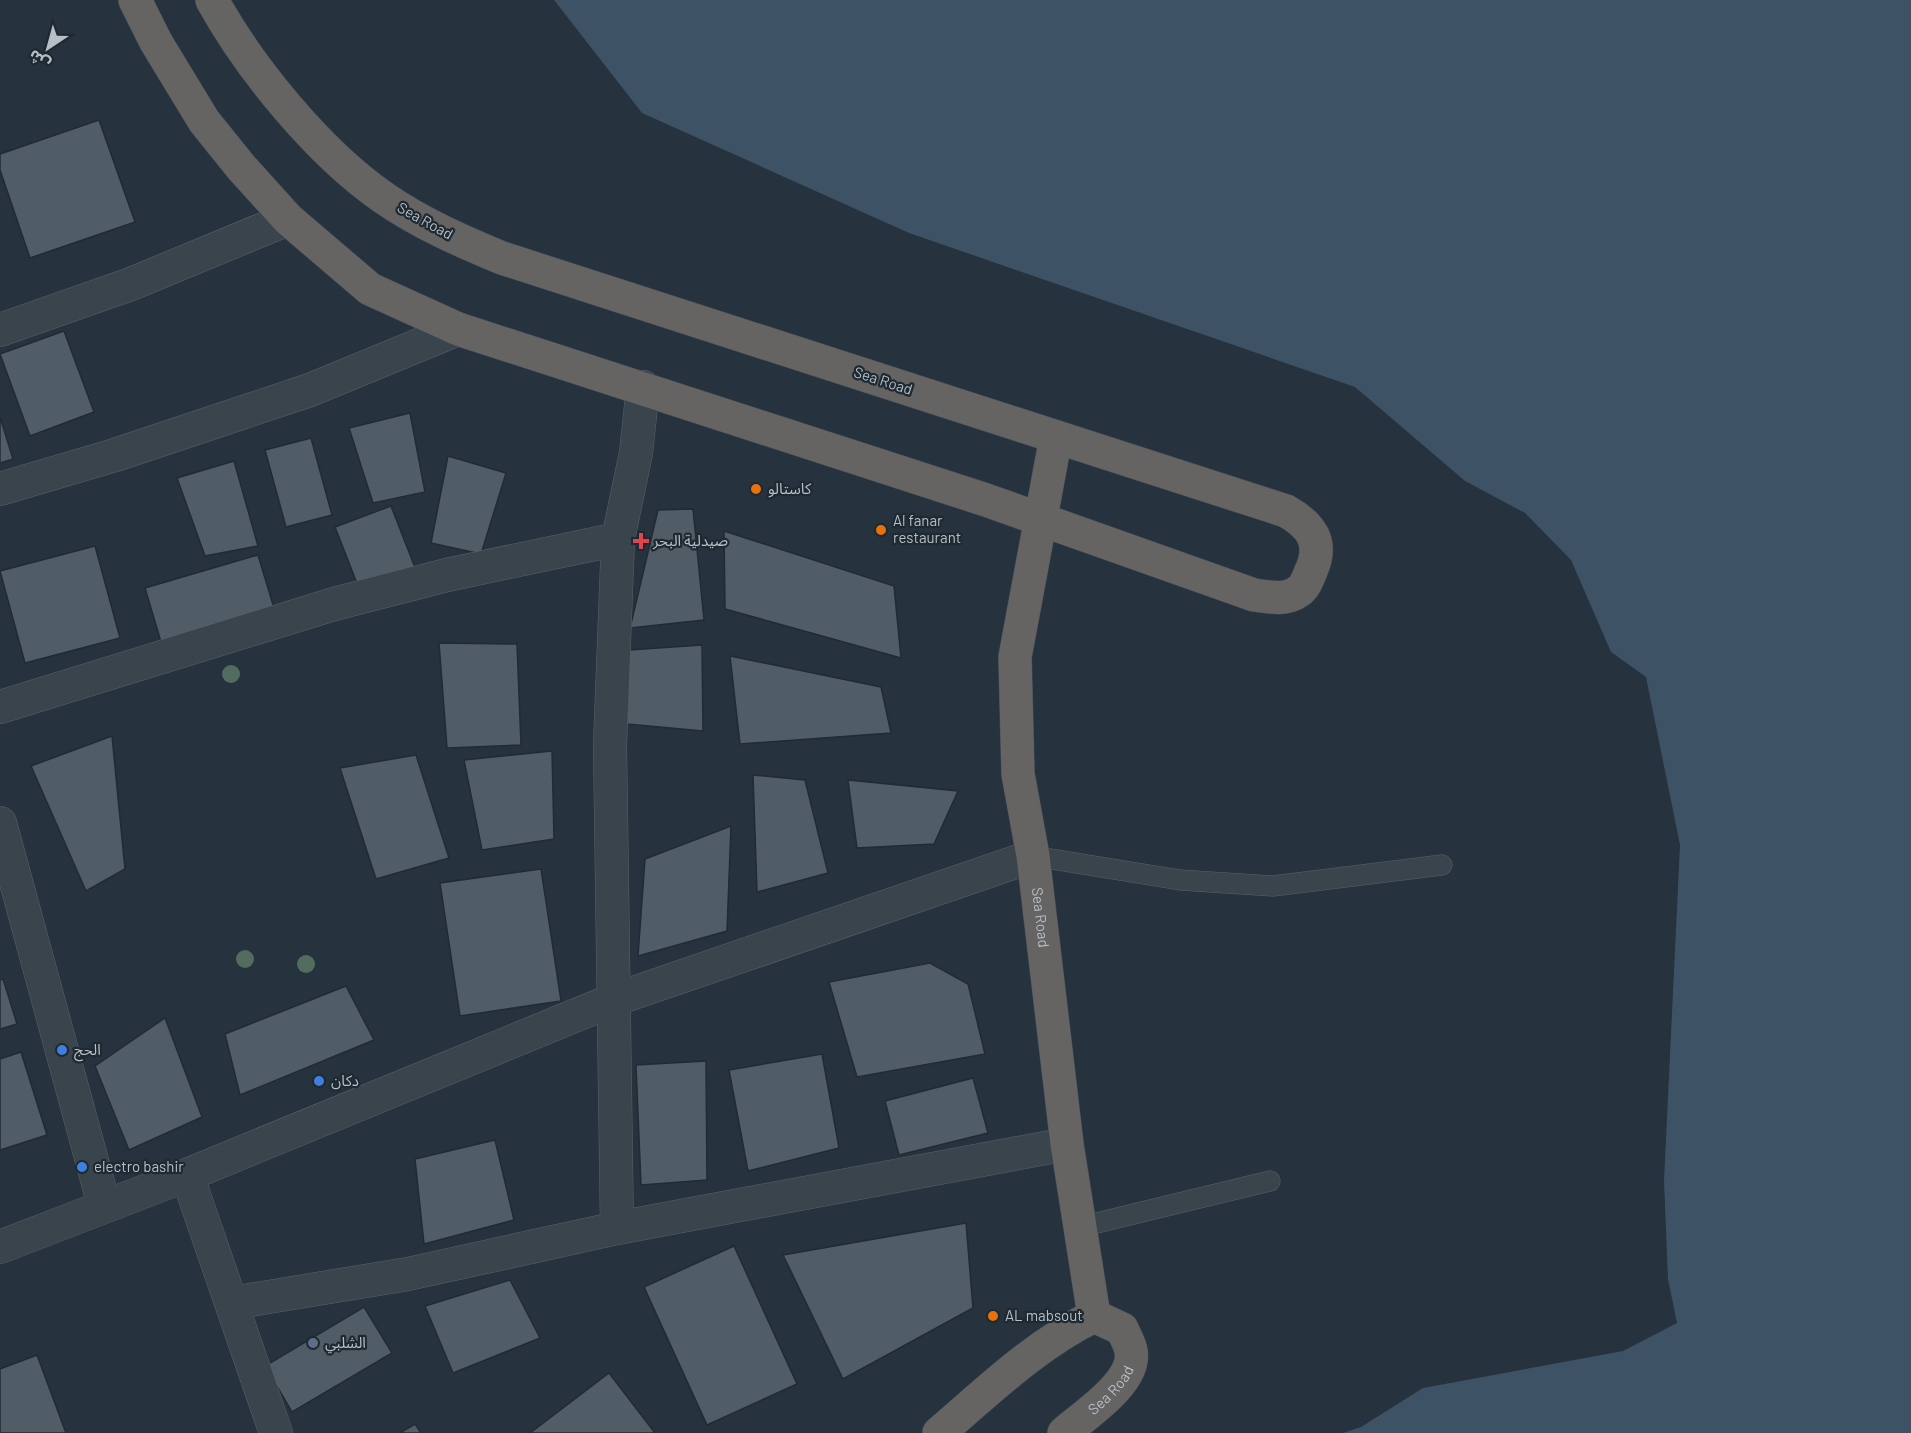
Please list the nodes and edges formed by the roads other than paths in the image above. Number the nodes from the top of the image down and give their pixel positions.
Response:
1 (135, 0) edge
2 (212, 0) edge
3 (288, 219) junction
4 (458, 329) junction
5 (0, 330) edge
6 (643, 387) junction
7 (1056, 437) junction
8 (0, 489) edge
9 (1039, 518) junction
10 (618, 538) junction
11 (0, 707) edge
12 (0, 823) edge
13 (1033, 856) junction
14 (1442, 866) dead end
15 (8, 886) edge
16 (613, 1000) junction
17 (1067, 1144) junction
18 (187, 1175) junction
19 (1270, 1181) dead end
20 (104, 1205) junction
21 (1080, 1227) junction
22 (617, 1228) junction
23 (0, 1247) edge
24 (232, 1303) junction
25 (1094, 1316) junction
26 (267, 1430) edge
27 (939, 1433) edge
28 (1064, 1433) edge

1 - 3 highway, Sea Road
2 - 7 highway, Sea Road
3 - 4 highway, Sea Road
3 - 5 street
4 - 6 highway, Sea Road
4 - 8 street
6 - 9 highway, Sea Road
6 - 10 street
7 - 9 highway
7 - 9 highway, Sea Road
9 - 13 highway, Sea Road
10 - 11 street
10 - 16 street
12 - 15 street
13 - 14 lane
13 - 16 street
13 - 17 highway, Sea Road
15 - 20 street
16 - 18 street
16 - 22 street
17 - 21 highway, Sea Road
17 - 22 street
18 - 20 street
18 - 24 street
19 - 21 lane
20 - 23 street
21 - 25 highway, Sea Road
22 - 24 street
24 - 26 street
25 - 27 highway
25 - 28 highway, Sea Road

